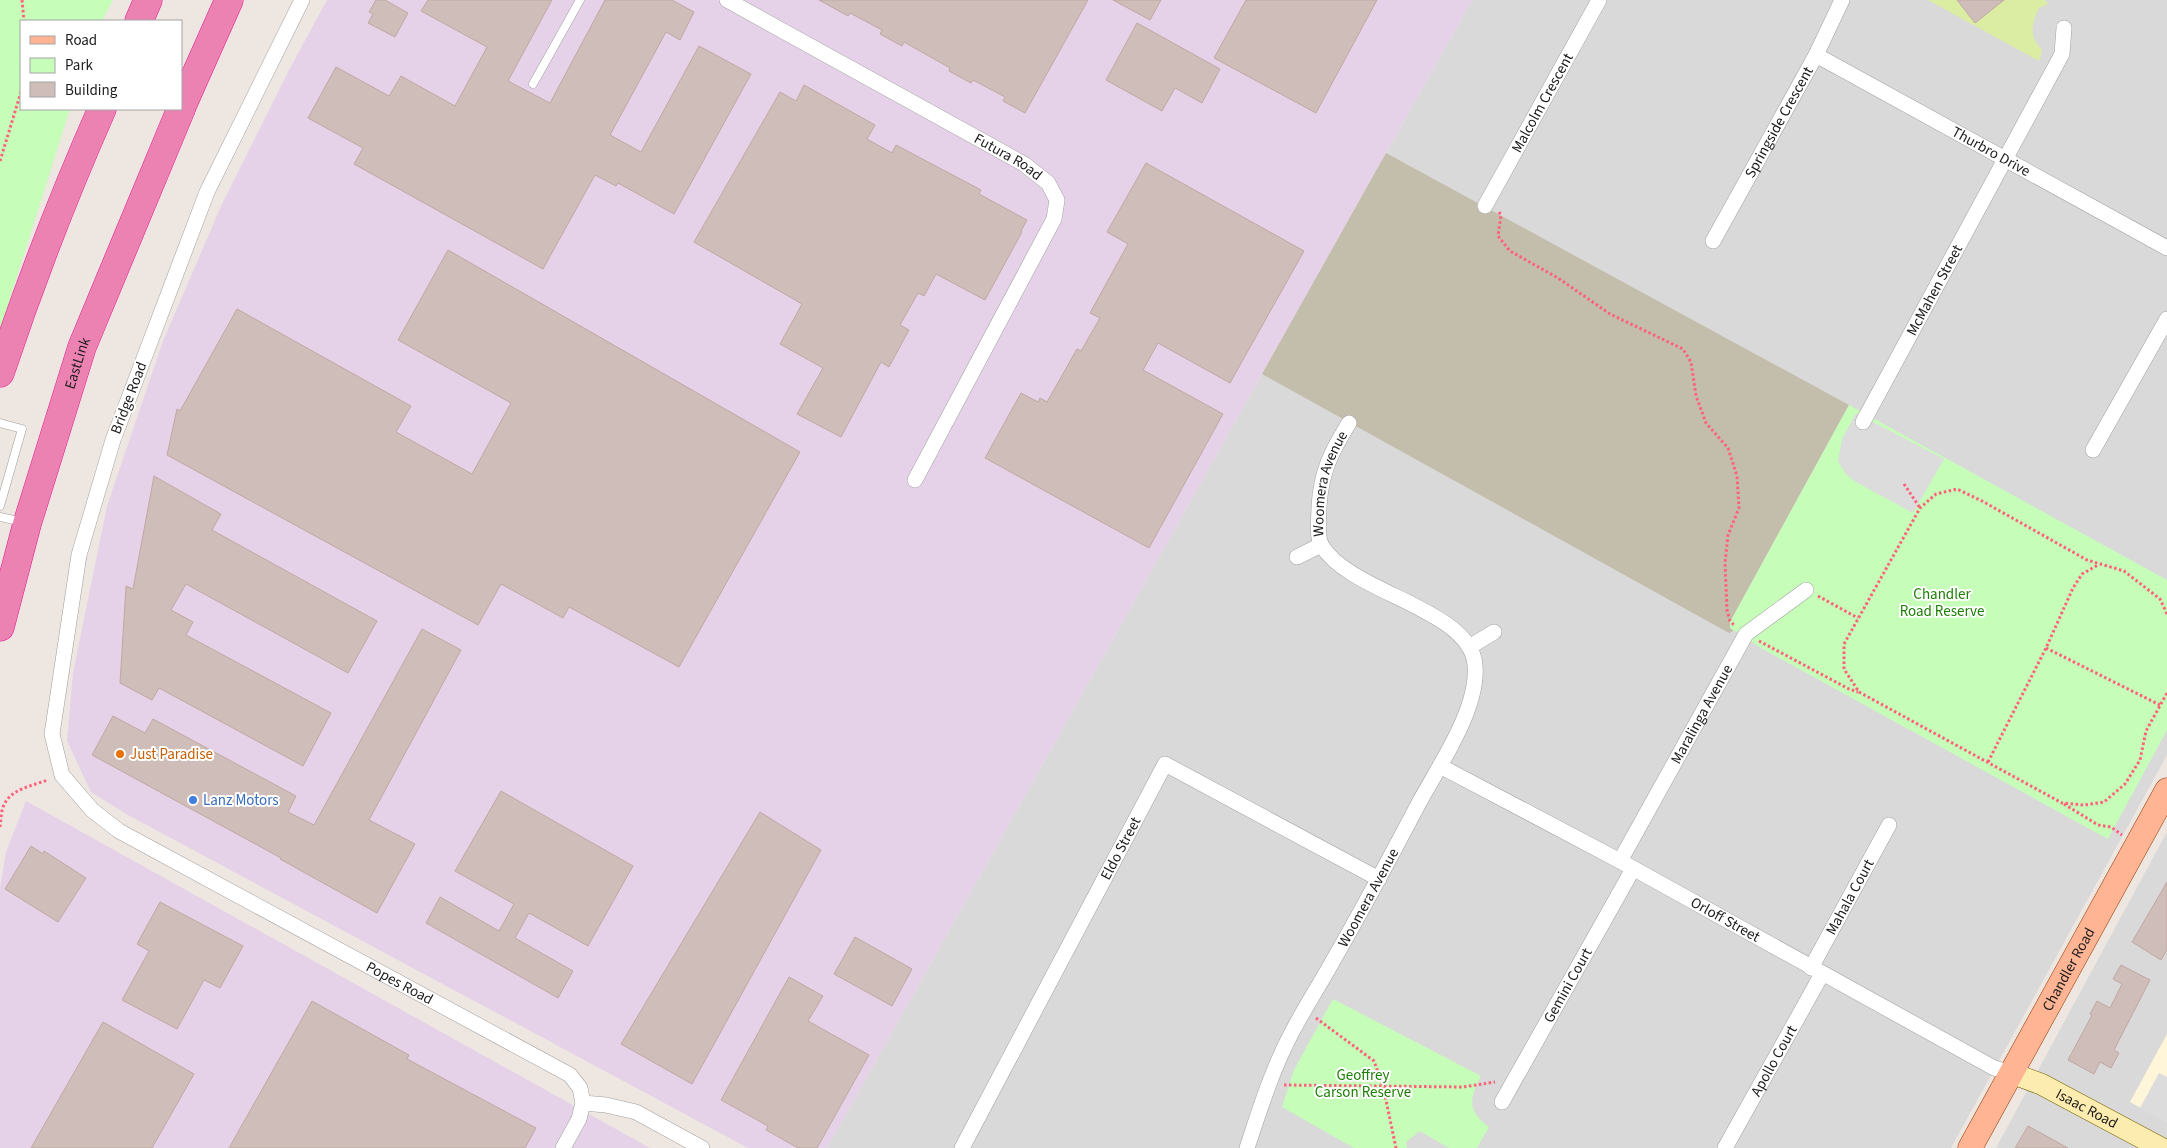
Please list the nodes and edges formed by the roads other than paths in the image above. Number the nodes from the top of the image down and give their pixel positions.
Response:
1 (148, 0) edge
2 (229, 0) edge
3 (302, 0) edge
4 (580, 0) edge
5 (727, 0) edge
6 (1599, 0) edge
7 (1842, 0) edge
8 (139, 20) edge
9 (2064, 28) dead end
10 (1816, 55) junction
11 (533, 84) dead end
12 (182, 106) edge
13 (102, 110) edge
14 (180, 110) edge
15 (2006, 159) junction
16 (1487, 203) road end
17 (1713, 241) dead end
18 (2167, 248) edge
19 (2167, 319) edge
20 (0, 373) edge
21 (1863, 422) dead end
22 (0, 423) edge
23 (1350, 423) dead end
24 (2093, 450) dead end
25 (915, 480) dead end
26 (0, 506) edge
27 (0, 517) edge
28 (27, 524) junction
29 (1321, 545) junction
30 (1296, 557) dead end
31 (1806, 590) road end
32 (0, 627) edge
33 (1494, 632) dead end
34 (1471, 646) junction
35 (1440, 766) junction
36 (2167, 790) edge
37 (92, 810) joint
38 (1889, 825) dead end
39 (1620, 861) junction
40 (1633, 869) junction
41 (1379, 878) junction
42 (1816, 971) junction
43 (2011, 1073) junction
44 (1502, 1102) dead end
45 (583, 1103) junction
46 (563, 1148) edge
47 (702, 1148) edge
48 (962, 1148) edge
49 (1247, 1148) edge
50 (1725, 1148) edge
51 (1970, 1148) edge
52 (2161, 1148) edge

1 - 8 highway
2 - 12 highway, EastLink
3 - 37 street, Bridge Road
4 - 11 lane
5 - 25 street, Futura Road
6 - 16 street, Malcolm Crescent
7 - 10 street, Springside Crescent
9 - 15 street, McMahen Street
10 - 15 street, Thurbro Drive
10 - 17 street, Springside Crescent
13 - 20 highway
14 - 28 highway, EastLink
15 - 18 street, Thurbro Drive
15 - 21 street, McMahen Street
19 - 24 street
22 - 26 lane
23 - 29 street, Woomera Avenue
27 - 28 lane
28 - 32 highway, EastLink
29 - 30 street, Woomera Avenue
29 - 34 street, Woomera Avenue
31 - 39 street, Maralinga Avenue
33 - 34 street
34 - 35 street, Woomera Avenue
35 - 39 street, Orloff Street
35 - 41 street, Woomera Avenue
36 - 43 main road, Chandler Road
37 - 45 street, Popes Road
38 - 42 street, Mahala Court
39 - 40 street, Orloff Street
40 - 42 street, Orloff Street
40 - 44 street, Gemini Court
41 - 48 street, Eldo Street
41 - 49 street, Woomera Avenue
42 - 43 street, Orloff Street
42 - 50 street, Apollo Court
43 - 51 main road, Chandler Road
43 - 52 street, Isaac Road
45 - 46 street
45 - 47 street

